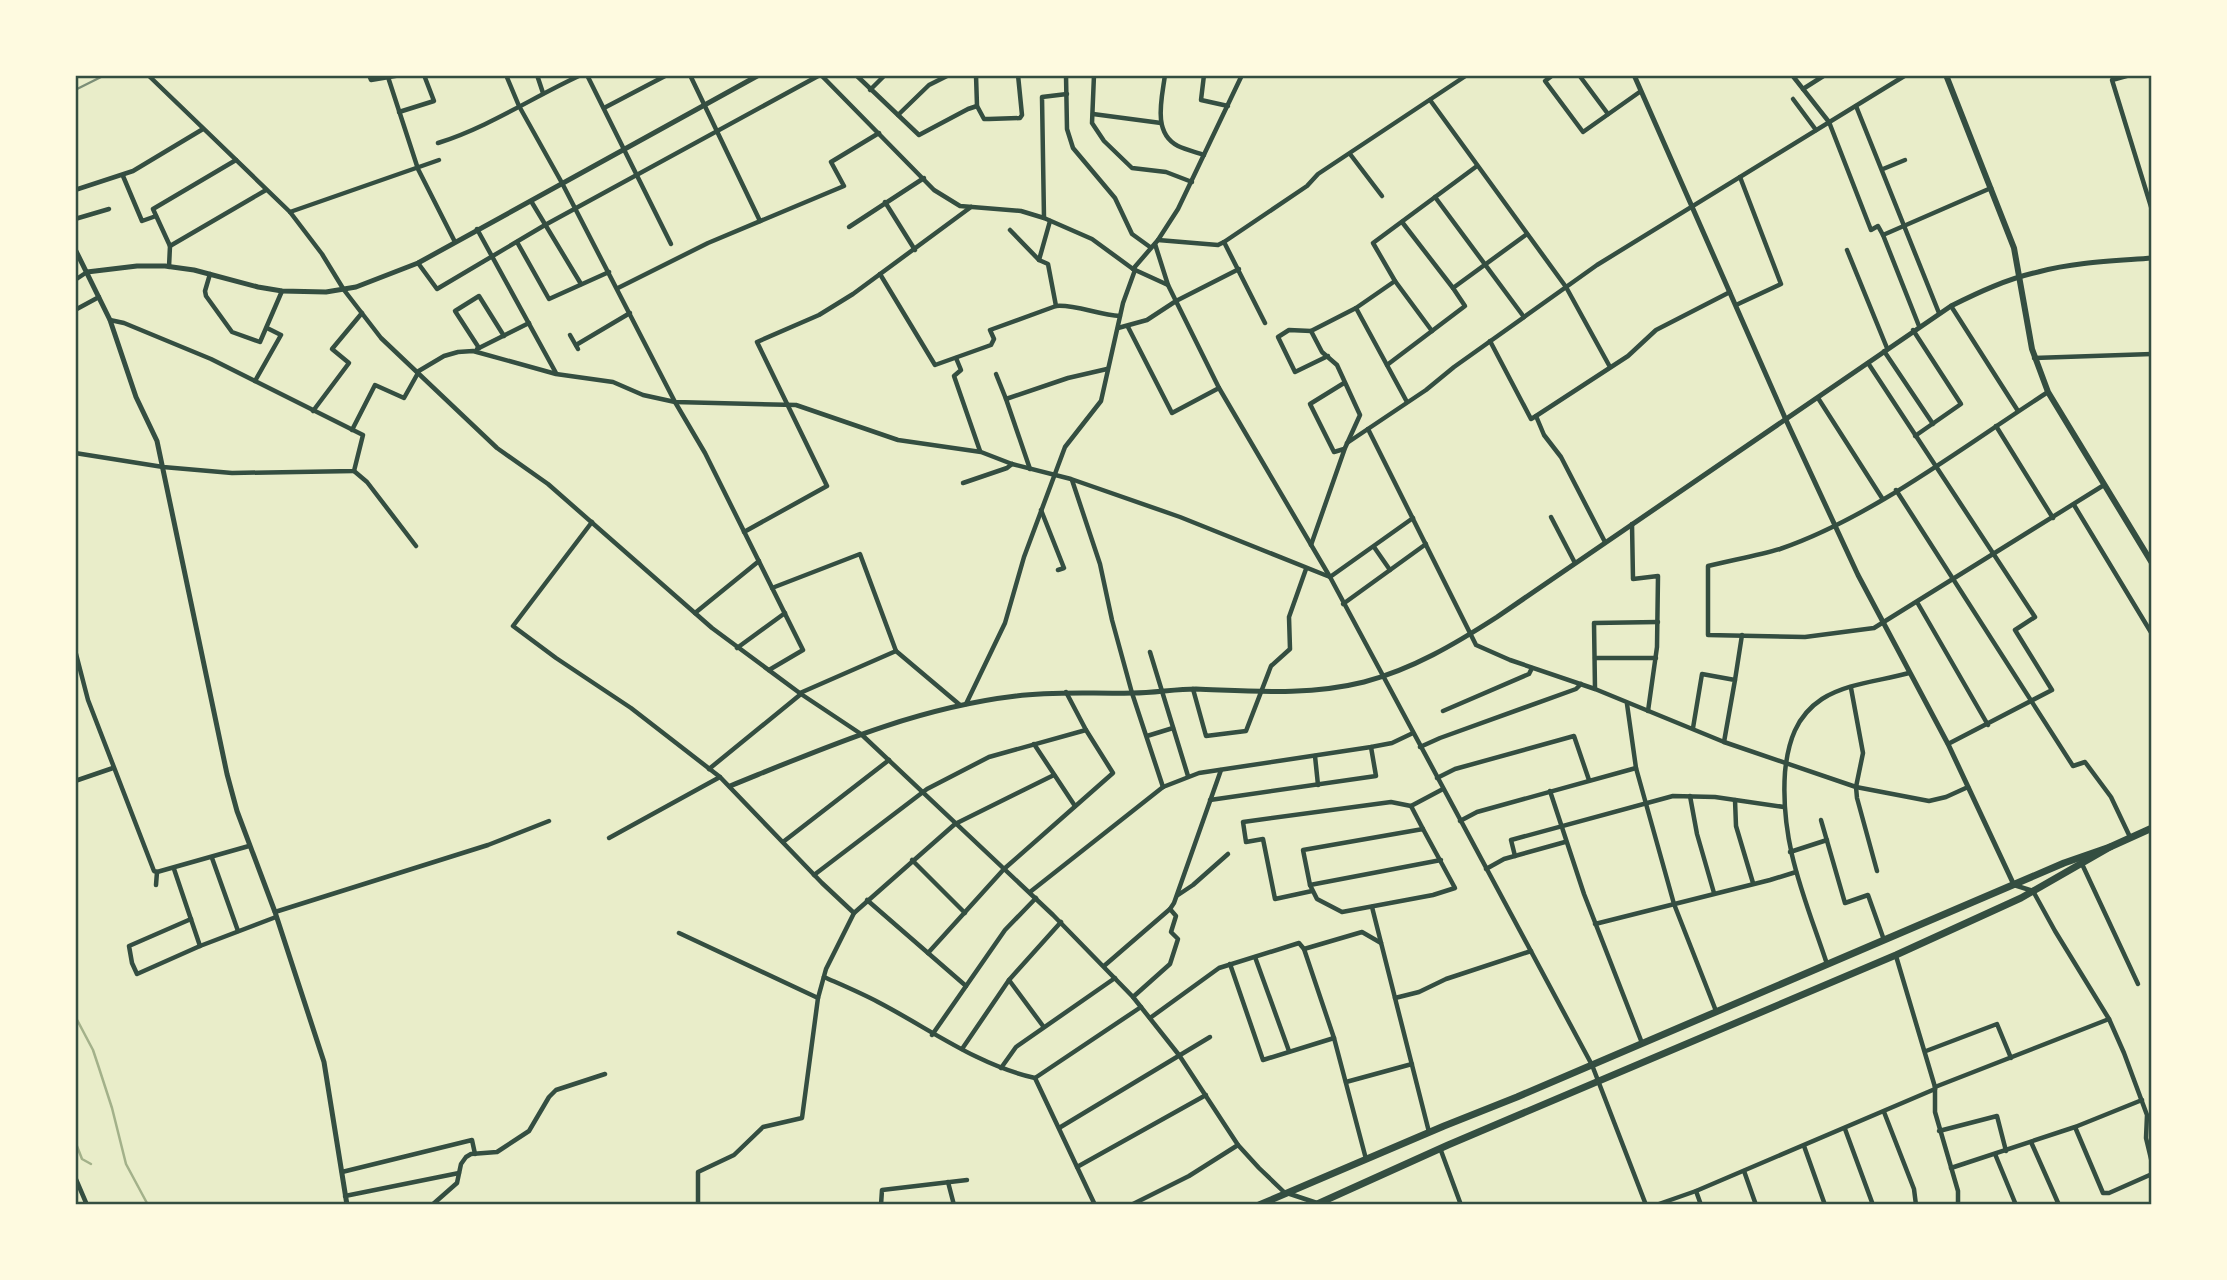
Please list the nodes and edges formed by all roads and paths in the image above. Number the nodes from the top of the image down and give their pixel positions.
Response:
1 (369, 75) edge
2 (401, 75) edge
3 (424, 75) edge
4 (506, 75) edge
5 (537, 75) edge
6 (584, 75) edge
7 (667, 75) edge
8 (690, 75) edge
9 (759, 75) edge
10 (820, 75) edge
11 (832, 75) edge
12 (856, 75) edge
13 (886, 75) edge
14 (949, 75) edge
15 (976, 75) edge
16 (1018, 75) edge
17 (1066, 75) edge
18 (1094, 75) edge
19 (1156, 75) edge
20 (1204, 75) edge
21 (1242, 75) edge
22 (1467, 75) edge
23 (1553, 75) edge
24 (1579, 75) edge
25 (1634, 75) edge
26 (1792, 75) edge
27 (1825, 75) edge
28 (1906, 75) edge
29 (1946, 75) edge
30 (2130, 75) edge
31 (148, 76) edge
32 (1165, 76) edge
33 (388, 77) junction
34 (827, 80) junction
35 (1803, 89) junction
36 (870, 90) junction
37 (1640, 91) junction
38 (543, 93) junction
39 (1067, 94) junction
40 (1793, 99) dead end
41 (1430, 100) junction
42 (705, 104) junction
43 (519, 106) junction
44 (977, 106) junction
45 (1228, 106) junction
46 (1856, 106) junction
47 (604, 108) junction
48 (399, 111) junction
49 (1093, 114) junction
50 (1608, 114) junction
51 (898, 115) junction
52 (1829, 122) junction
53 (1161, 123) junction
54 (203, 129) junction
55 (1816, 131) junction
56 (719, 132) junction
57 (879, 133) junction
58 (438, 143) dead end
59 (624, 149) junction
60 (1350, 154) junction
61 (1204, 155) junction
62 (236, 160) junction
63 (439, 160) dead end
64 (1905, 160) dead end
65 (1477, 166) junction
66 (418, 169) junction
67 (1883, 169) junction
68 (637, 175) junction
69 (122, 176) junction
70 (1740, 177) junction
71 (924, 178) junction
72 (1192, 182) junction
73 (562, 183) junction
74 (1991, 188) junction
75 (75, 190) edge
76 (266, 190) junction
77 (1382, 196) dead end
78 (1436, 197) junction
79 (531, 200) junction
80 (885, 202) junction
81 (1692, 206) junction
82 (971, 207) junction
83 (109, 209) dead end
84 (576, 209) junction
85 (2152, 210) edge
86 (290, 212) junction
87 (156, 216) junction
88 (1044, 218) junction
89 (75, 219) edge
90 (760, 221) junction
91 (1051, 221) junction
92 (1402, 222) junction
93 (545, 225) junction
94 (1905, 225) junction
95 (849, 227) dead end
96 (477, 229) junction
97 (1010, 230) dead end
98 (1527, 234) junction
99 (1883, 235) junction
100 (455, 242) junction
101 (517, 242) junction
102 (1224, 242) junction
103 (671, 244) dead end
104 (1154, 244) junction
105 (170, 246) junction
106 (75, 249) edge
107 (915, 250) junction
108 (1847, 250) dead end
109 (491, 257) junction
110 (2152, 258) edge
111 (1039, 260) junction
112 (418, 263) junction
113 (1486, 265) junction
114 (169, 267) junction
115 (1134, 269) junction
116 (1239, 269) junction
117 (87, 272) junction
118 (609, 272) junction
119 (210, 274) junction
120 (880, 274) junction
121 (2020, 277) junction
122 (75, 280) edge
123 (1395, 281) junction
124 (581, 284) junction
125 (1168, 285) junction
126 (1566, 287) junction
127 (1453, 288) junction
128 (618, 289) junction
129 (344, 290) junction
130 (282, 291) junction
131 (1730, 292) junction
132 (99, 297) junction
133 (1177, 301) junction
134 (1736, 305) junction
135 (1056, 306) junction
136 (1951, 306) junction
137 (1356, 308) junction
138 (75, 310) edge
139 (362, 313) junction
140 (631, 313) junction
141 (1939, 313) junction
142 (1120, 316) junction
143 (1524, 317) junction
144 (110, 320) junction
145 (529, 323) junction
146 (1265, 323) dead end
147 (1919, 326) junction
148 (1128, 327) junction
149 (267, 328) junction
150 (1118, 328) junction
151 (1913, 330) junction
152 (1311, 331) junction
153 (1432, 331) junction
154 (570, 335) dead end
155 (504, 336) junction
156 (1490, 341) junction
157 (476, 350) junction
158 (1886, 350) junction
159 (2152, 354) edge
160 (1328, 356) junction
161 (956, 358) junction
162 (2034, 358) junction
163 (1868, 362) junction
164 (1387, 365) junction
165 (1610, 367) junction
166 (1107, 369) junction
167 (418, 373) junction
168 (556, 374) junction
169 (996, 374) dead end
170 (255, 382) junction
171 (1344, 383) junction
172 (1219, 388) junction
173 (2048, 392) junction
174 (1818, 398) junction
175 (1006, 399) junction
176 (675, 402) junction
177 (1408, 403) junction
178 (787, 404) junction
179 (313, 411) junction
180 (2018, 411) junction
181 (1536, 416) junction
182 (1786, 420) junction
183 (1933, 424) junction
184 (1996, 426) junction
185 (352, 429) junction
186 (1368, 429) junction
187 (1915, 436) junction
188 (1346, 446) junction
189 (981, 452) junction
190 (75, 453) edge
191 (1012, 464) junction
192 (1935, 466) junction
193 (163, 467) junction
194 (1030, 470) junction
195 (354, 471) junction
196 (1055, 475) junction
197 (1071, 479) junction
198 (963, 483) dead end
199 (2104, 485) junction
200 (1896, 490) junction
201 (1882, 498) junction
202 (2074, 505) junction
203 (1041, 510) junction
204 (1551, 517) dead end
205 (2053, 517) junction
206 (1413, 518) junction
207 (592, 522) junction
208 (1632, 524) junction
209 (1836, 525) junction
210 (744, 532) junction
211 (1605, 542) junction
212 (1426, 544) junction
213 (416, 546) dead end
214 (1311, 546) junction
215 (1374, 547) junction
216 (1994, 555) junction
217 (759, 561) junction
218 (1575, 563) junction
219 (2152, 563) edge
220 (1307, 569) junction
221 (1058, 570) dead end
222 (1390, 570) junction
223 (1330, 578) junction
224 (1955, 579) junction
225 (772, 588) junction
226 (1917, 602) junction
227 (1343, 604) junction
228 (695, 613) junction
229 (785, 613) junction
230 (1658, 622) junction
231 (1883, 624) junction
232 (1470, 634) junction
233 (2152, 634) edge
234 (1742, 635) junction
235 (737, 648) junction
236 (75, 650) edge
237 (895, 651) junction
238 (1150, 652) dead end
239 (1595, 658) junction
240 (1656, 658) junction
241 (1532, 668) junction
242 (769, 670) junction
243 (1909, 673) junction
244 (1383, 676) junction
245 (1735, 680) junction
246 (1581, 684) junction
247 (1851, 688) junction
248 (1193, 689) junction
249 (1595, 689) junction
250 (1161, 691) junction
251 (1066, 692) junction
252 (1260, 692) junction
253 (1132, 693) junction
254 (801, 694) junction
255 (2033, 701) junction
256 (963, 704) junction
257 (1626, 704) junction
258 (1443, 711) dead end
259 (1648, 711) junction
260 (1988, 725) junction
261 (1174, 728) junction
262 (1693, 729) junction
263 (1086, 730) junction
264 (1413, 733) junction
265 (861, 734) junction
266 (1147, 736) junction
267 (1724, 742) junction
268 (1034, 744) junction
269 (1948, 744) junction
270 (1371, 747) junction
271 (1420, 747) junction
272 (1315, 756) junction
273 (888, 760) junction
274 (1786, 762) junction
275 (113, 768) junction
276 (1636, 768) junction
277 (709, 769) junction
278 (1221, 769) junction
279 (1054, 775) junction
280 (1188, 776) junction
281 (720, 777) junction
282 (1437, 778) junction
283 (1589, 780) junction
284 (75, 781) edge
285 (1318, 785) junction
286 (730, 786) junction
287 (1163, 787) junction
288 (1856, 788) junction
289 (1968, 788) junction
290 (1443, 789) junction
291 (921, 792) junction
292 (1550, 792) junction
293 (1690, 796) junction
294 (1209, 800) junction
295 (1735, 800) junction
296 (1646, 803) junction
297 (1074, 806) junction
298 (1411, 806) junction
299 (1784, 807) junction
300 (1821, 820) dead end
301 (549, 821) dead end
302 (1460, 821) junction
303 (955, 824) junction
304 (1562, 827) junction
305 (2152, 828) edge
306 (1423, 829) junction
307 (2130, 837) junction
308 (609, 838) dead end
309 (1827, 840) junction
310 (783, 842) junction
311 (1565, 842) junction
312 (249, 846) junction
313 (2110, 847) junction
314 (1790, 852) junction
315 (1228, 854) dead end
316 (1515, 856) junction
317 (212, 858) junction
318 (912, 860) junction
319 (1441, 860) junction
320 (2082, 864) junction
321 (174, 869) junction
322 (1004, 869) junction
323 (1486, 869) junction
324 (1877, 871) dead end
325 (157, 872) junction
326 (1796, 872) junction
327 (814, 875) junction
328 (1752, 883) junction
329 (156, 885) dead end
330 (2014, 885) junction
331 (1311, 888) junction
332 (2033, 891) junction
333 (1030, 892) junction
334 (1714, 893) junction
335 (1177, 895) junction
336 (1036, 898) junction
337 (867, 900) junction
338 (1674, 904) junction
339 (1372, 907) junction
340 (1170, 909) junction
341 (854, 913) junction
342 (965, 913) junction
343 (275, 915) junction
344 (191, 919) junction
345 (1061, 922) junction
346 (1595, 924) junction
347 (238, 931) junction
348 (679, 933) dead end
349 (1885, 941) junction
350 (1381, 943) junction
351 (200, 946) junction
352 (1304, 949) junction
353 (1531, 951) junction
354 (928, 953) junction
355 (1896, 955) junction
356 (1255, 957) junction
357 (1230, 964) junction
358 (1827, 965) junction
359 (1104, 966) junction
360 (824, 977) junction
361 (1115, 978) junction
362 (1009, 980) junction
363 (2138, 984) dead end
364 (965, 986) junction
365 (1133, 997) junction
366 (818, 998) junction
367 (1395, 998) junction
368 (1141, 1007) junction
369 (1716, 1011) junction
370 (1150, 1018) junction
371 (2109, 1018) junction
372 (1043, 1026) junction
373 (932, 1035) junction
374 (1210, 1037) dead end
375 (1334, 1038) junction
376 (1642, 1043) junction
377 (962, 1049) junction
378 (1926, 1051) junction
379 (1289, 1052) junction
380 (1179, 1055) junction
381 (2011, 1058) junction
382 (1412, 1064) junction
383 (1592, 1065) junction
384 (1001, 1068) junction
385 (604, 1074) dead end
386 (1035, 1078) junction
387 (1599, 1081) junction
388 (1346, 1082) junction
389 (1935, 1088) junction
390 (1206, 1095) junction
391 (2142, 1100) junction
392 (1884, 1112) junction
393 (2075, 1127) junction
394 (1059, 1128) junction
395 (1845, 1129) junction
396 (1939, 1131) junction
397 (1429, 1132) junction
398 (2031, 1142) junction
399 (1238, 1145) junction
400 (1804, 1146) junction
401 (1440, 1148) junction
402 (2006, 1151) junction
403 (475, 1154) junction
404 (1995, 1154) junction
405 (1366, 1158) junction
406 (2152, 1163) edge
407 (1077, 1167) junction
408 (1951, 1168) junction
409 (1744, 1171) junction
410 (341, 1172) junction
411 (459, 1173) junction
412 (2152, 1174) edge
413 (75, 1177) edge
414 (967, 1180) dead end
415 (948, 1182) junction
416 (1696, 1191) junction
417 (1284, 1192) junction
418 (345, 1196) junction
419 (1133, 1204) edge
420 (1318, 1204) edge
421 (87, 1205) edge
422 (347, 1205) edge
423 (432, 1205) edge
424 (698, 1205) edge
425 (881, 1205) edge
426 (954, 1205) edge
427 (1095, 1205) edge
428 (1259, 1205) edge
429 (1461, 1205) edge
430 (1646, 1205) edge
431 (1656, 1205) edge
432 (1701, 1205) edge
433 (1756, 1205) edge
434 (1825, 1205) edge
435 (1873, 1205) edge
436 (1916, 1205) edge
437 (1958, 1205) edge
438 (2016, 1205) edge
439 (2059, 1205) edge

1 - 33 street
2 - 33 street
3 - 48 street
4 - 43 street
5 - 38 street
6 - 38 street
6 - 47 street
7 - 47 street
8 - 42 street
9 - 42 street
10 - 34 street
10 - 56 street
11 - 34 street
12 - 36 street
13 - 36 street
14 - 51 street
15 - 44 street
16 - 44 street
17 - 39 street
18 - 49 street
19 - 32 street
20 - 45 street
21 - 45 street
22 - 41 street
23 - 50 street
24 - 50 street
25 - 37 street
26 - 35 street
27 - 35 street
28 - 46 street
29 - 74 main road
30 - 85 street
31 - 54 street
32 - 53 street
33 - 48 street
34 - 57 street
35 - 52 street
36 - 51 street
37 - 50 street
37 - 81 street
38 - 43 street
39 - 88 street
39 - 104 street
40 - 55 street
41 - 60 street
41 - 65 street
42 - 56 street
42 - 59 street
43 - 58 street
43 - 73 street
44 - 51 street
45 - 61 street
46 - 52 street
46 - 67 street
47 - 59 street
48 - 66 street
49 - 53 street
49 - 72 street
52 - 55 street
52 - 99 street
53 - 61 street
54 - 62 street
54 - 69 street
55 - 70 street
56 - 68 street
56 - 90 street
57 - 71 street
57 - 90 street
59 - 68 street
59 - 73 street
60 - 77 street
60 - 102 street
61 - 72 street
62 - 76 street
62 - 87 street
63 - 66 street
64 - 67 street
65 - 78 street
65 - 98 street
66 - 86 street
66 - 100 street
67 - 94 street
68 - 84 street
68 - 103 street
69 - 75 street
69 - 87 street
70 - 81 street
70 - 134 street
71 - 80 street
71 - 82 street
72 - 104 street
73 - 79 street
73 - 84 street
74 - 94 street
74 - 121 main road
76 - 86 street
76 - 105 street
78 - 92 street
78 - 113 street
79 - 93 street
79 - 96 street
80 - 95 street
80 - 107 street
81 - 126 street
81 - 131 street
82 - 88 street
82 - 107 street
83 - 89 street
84 - 93 street
84 - 118 street
86 - 129 street
87 - 105 street
88 - 91 street
90 - 128 street
91 - 111 street
91 - 115 street
92 - 123 street
92 - 127 street
93 - 101 street
93 - 124 street
94 - 99 street
94 - 141 street
96 - 100 street
96 - 109 street
97 - 111 street
98 - 113 street
98 - 126 street
99 - 147 street
100 - 112 street
101 - 109 street
101 - 124 street
102 - 104 street
102 - 116 street
104 - 115 street
104 - 125 street
105 - 114 street
106 - 117 street
107 - 120 street
108 - 158 street
109 - 112 street
109 - 145 street
110 - 121 street
111 - 135 street
112 - 129 street
113 - 127 street
113 - 143 street
114 - 117 street
114 - 119 street
115 - 125 street
115 - 142 street
116 - 133 street
116 - 146 street
117 - 122 street
117 - 132 street
118 - 124 street
118 - 128 street
119 - 130 street
119 - 149 street
120 - 161 street
120 - 178 street
121 - 136 street
121 - 162 main road
123 - 137 street
123 - 153 street
125 - 133 street
126 - 143 street
126 - 165 street
127 - 153 street
128 - 140 street
129 - 130 street
129 - 139 street
130 - 149 street
131 - 134 street
131 - 165 street
132 - 138 street
132 - 144 street
133 - 148 street
133 - 172 street
134 - 182 street
135 - 142 street
135 - 161 street
136 - 141 street
136 - 180 street
137 - 152 street
137 - 164 street
139 - 167 street
139 - 179 street
140 - 154 street
140 - 176 street
141 - 147 street
142 - 150 street
143 - 156 street
144 - 170 street
144 - 193 street
145 - 155 street
145 - 168 street
147 - 151 street
148 - 150 street
148 - 172 street
149 - 170 street
150 - 166 street
151 - 158 street
151 - 183 street
152 - 160 street
152 - 160 street
153 - 164 street
155 - 157 street
155 - 157 street
156 - 177 street
156 - 181 street
157 - 167 street
157 - 168 street
158 - 163 street
158 - 183 street
159 - 162 street
160 - 171 street
161 - 189 street
162 - 173 main road
163 - 174 street
163 - 187 street
164 - 177 street
165 - 181 street
166 - 175 street
166 - 196 street
167 - 185 street
167 - 207 street
168 - 176 street
169 - 175 street
170 - 179 street
171 - 188 street
171 - 188 street
172 - 214 street
173 - 180 street
173 - 199 main road
174 - 182 street
174 - 201 street
175 - 194 street
176 - 178 street
176 - 210 street
177 - 186 street
178 - 189 street
178 - 210 street
179 - 185 street
180 - 184 street
181 - 211 street
182 - 208 street
182 - 209 street
183 - 187 street
184 - 192 street
184 - 205 street
185 - 195 street
186 - 188 street
186 - 206 street
187 - 192 street
188 - 214 street
189 - 191 street
190 - 193 street
191 - 194 street
191 - 198 street
192 - 200 street
192 - 216 street
193 - 195 street
193 - 312 street
194 - 196 street
195 - 213 street
196 - 197 street
196 - 203 street
197 - 220 street
197 - 253 street
199 - 202 street
199 - 219 main road
200 - 201 street
200 - 224 street
201 - 209 street
202 - 205 street
202 - 233 street
203 - 221 street
203 - 256 street
204 - 218 street
205 - 216 street
206 - 212 street
206 - 215 street
207 - 228 street
207 - 277 street
208 - 211 street
208 - 230 street
209 - 231 street
209 - 234 street
210 - 217 street
211 - 218 street
212 - 222 street
212 - 232 street
214 - 223 street
215 - 222 street
215 - 223 street
216 - 224 street
216 - 255 street
217 - 225 street
217 - 228 street
218 - 232 street
220 - 223 street
220 - 252 street
222 - 227 street
223 - 227 street
224 - 226 street
224 - 255 street
225 - 229 street
225 - 237 street
226 - 231 street
226 - 260 street
227 - 244 street
228 - 235 street
229 - 235 street
229 - 242 street
230 - 239 street
230 - 240 street
231 - 234 street
231 - 243 street
232 - 241 street
232 - 244 street
234 - 245 street
235 - 242 street
236 - 275 street
237 - 254 street
237 - 256 street
238 - 250 street
239 - 240 street
239 - 249 street
240 - 259 street
241 - 246 street
241 - 258 street
242 - 254 street
243 - 247 street
243 - 269 street
244 - 252 street
244 - 264 street
245 - 262 street
245 - 267 street
246 - 249 street
246 - 271 street
247 - 274 street
247 - 288 street
248 - 250 street
248 - 252 street
248 - 252 street
249 - 257 street
250 - 253 street
250 - 261 street
251 - 253 street
251 - 256 street
251 - 263 street
253 - 266 street
254 - 265 street
254 - 277 street
255 - 260 street
255 - 307 street
256 - 265 street
257 - 259 street
257 - 276 street
259 - 262 street
260 - 269 street
261 - 266 street
261 - 280 street
262 - 267 street
263 - 268 street
263 - 297 street
264 - 270 street
264 - 271 street
265 - 273 street
265 - 286 street
266 - 287 street
267 - 274 street
268 - 279 street
268 - 291 street
269 - 289 street
270 - 272 street
270 - 285 street
271 - 282 street
272 - 278 street
272 - 285 street
273 - 291 street
273 - 310 street
274 - 288 street
274 - 299 street
275 - 284 street
275 - 325 street
276 - 283 street
276 - 296 street
277 - 281 street
278 - 280 street
278 - 294 street
279 - 297 street
279 - 303 street
280 - 287 street
281 - 286 street
281 - 308 street
282 - 283 street
282 - 290 street
283 - 292 street
285 - 294 street
286 - 310 street
287 - 333 street
288 - 289 street
288 - 324 street
289 - 330 street
290 - 298 street
290 - 302 street
291 - 303 street
291 - 327 street
292 - 302 street
292 - 304 street
293 - 295 street
293 - 296 street
293 - 334 street
294 - 335 street
295 - 299 street
295 - 328 street
296 - 304 street
296 - 338 street
297 - 322 street
298 - 306 street
298 - 331 street
299 - 314 street
300 - 309 street
301 - 343 street
302 - 323 street
303 - 318 street
303 - 322 street
304 - 311 street
304 - 316 street
305 - 307 highway
306 - 319 street
306 - 331 street
307 - 313 highway
309 - 314 street
309 - 349 street
310 - 327 street
311 - 316 street
311 - 346 street
312 - 317 street
312 - 343 street
313 - 320 highway
313 - 330 highway
314 - 326 street
315 - 335 street
316 - 323 street
317 - 321 street
317 - 347 street
318 - 337 street
318 - 342 street
319 - 331 street
319 - 339 street
320 - 332 highway
320 - 363 street
321 - 325 street
321 - 344 street
322 - 333 street
322 - 342 street
323 - 353 street
325 - 329 street
326 - 328 street
326 - 358 street
327 - 341 street
328 - 334 street
330 - 332 street
330 - 349 highway
331 - 339 street
332 - 355 highway
332 - 371 street
333 - 336 street
334 - 338 street
335 - 340 street
336 - 345 street
336 - 364 street
337 - 341 street
337 - 354 street
338 - 346 street
338 - 369 street
339 - 350 street
340 - 359 street
340 - 365 street
341 - 360 street
342 - 354 street
343 - 347 street
343 - 410 street
344 - 351 street
344 - 351 street
345 - 359 street
345 - 362 street
346 - 376 street
347 - 351 street
348 - 366 street
349 - 358 highway
350 - 352 street
350 - 367 street
352 - 356 street
352 - 375 street
353 - 367 street
353 - 383 street
354 - 364 street
355 - 378 street
355 - 387 highway
356 - 357 street
356 - 379 street
357 - 370 street
357 - 379 street
358 - 369 highway
359 - 361 street
360 - 366 street
360 - 373 street
361 - 365 street
361 - 372 street
362 - 372 street
362 - 377 street
364 - 373 street
365 - 368 street
366 - 424 street
367 - 382 street
368 - 370 street
368 - 386 street
369 - 376 highway
370 - 380 street
371 - 381 street
371 - 391 street
372 - 384 street
373 - 377 street
374 - 380 street
375 - 379 street
375 - 388 street
376 - 383 highway
377 - 384 street
378 - 381 street
378 - 389 street
380 - 390 street
380 - 394 street
381 - 389 street
382 - 388 street
382 - 397 street
383 - 387 street
383 - 397 highway
384 - 386 street
385 - 403 street
386 - 394 street
387 - 401 highway
387 - 430 street
388 - 405 street
389 - 392 street
389 - 396 street
390 - 399 street
390 - 407 street
391 - 393 street
391 - 406 street
392 - 395 street
392 - 436 street
393 - 398 street
393 - 412 street
394 - 407 street
395 - 400 street
395 - 435 street
396 - 402 street
396 - 408 street
397 - 405 highway
398 - 402 street
398 - 439 street
399 - 417 street
399 - 419 street
400 - 409 street
400 - 434 street
401 - 420 highway
401 - 429 street
402 - 404 street
403 - 410 street
403 - 411 street
404 - 408 street
404 - 438 street
405 - 417 highway
407 - 427 street
408 - 437 street
409 - 416 street
409 - 433 street
410 - 418 street
411 - 418 street
411 - 423 street
413 - 421 street
414 - 415 street
415 - 425 street
415 - 426 street
416 - 431 street
416 - 432 street
417 - 420 street
417 - 428 highway
418 - 422 street

